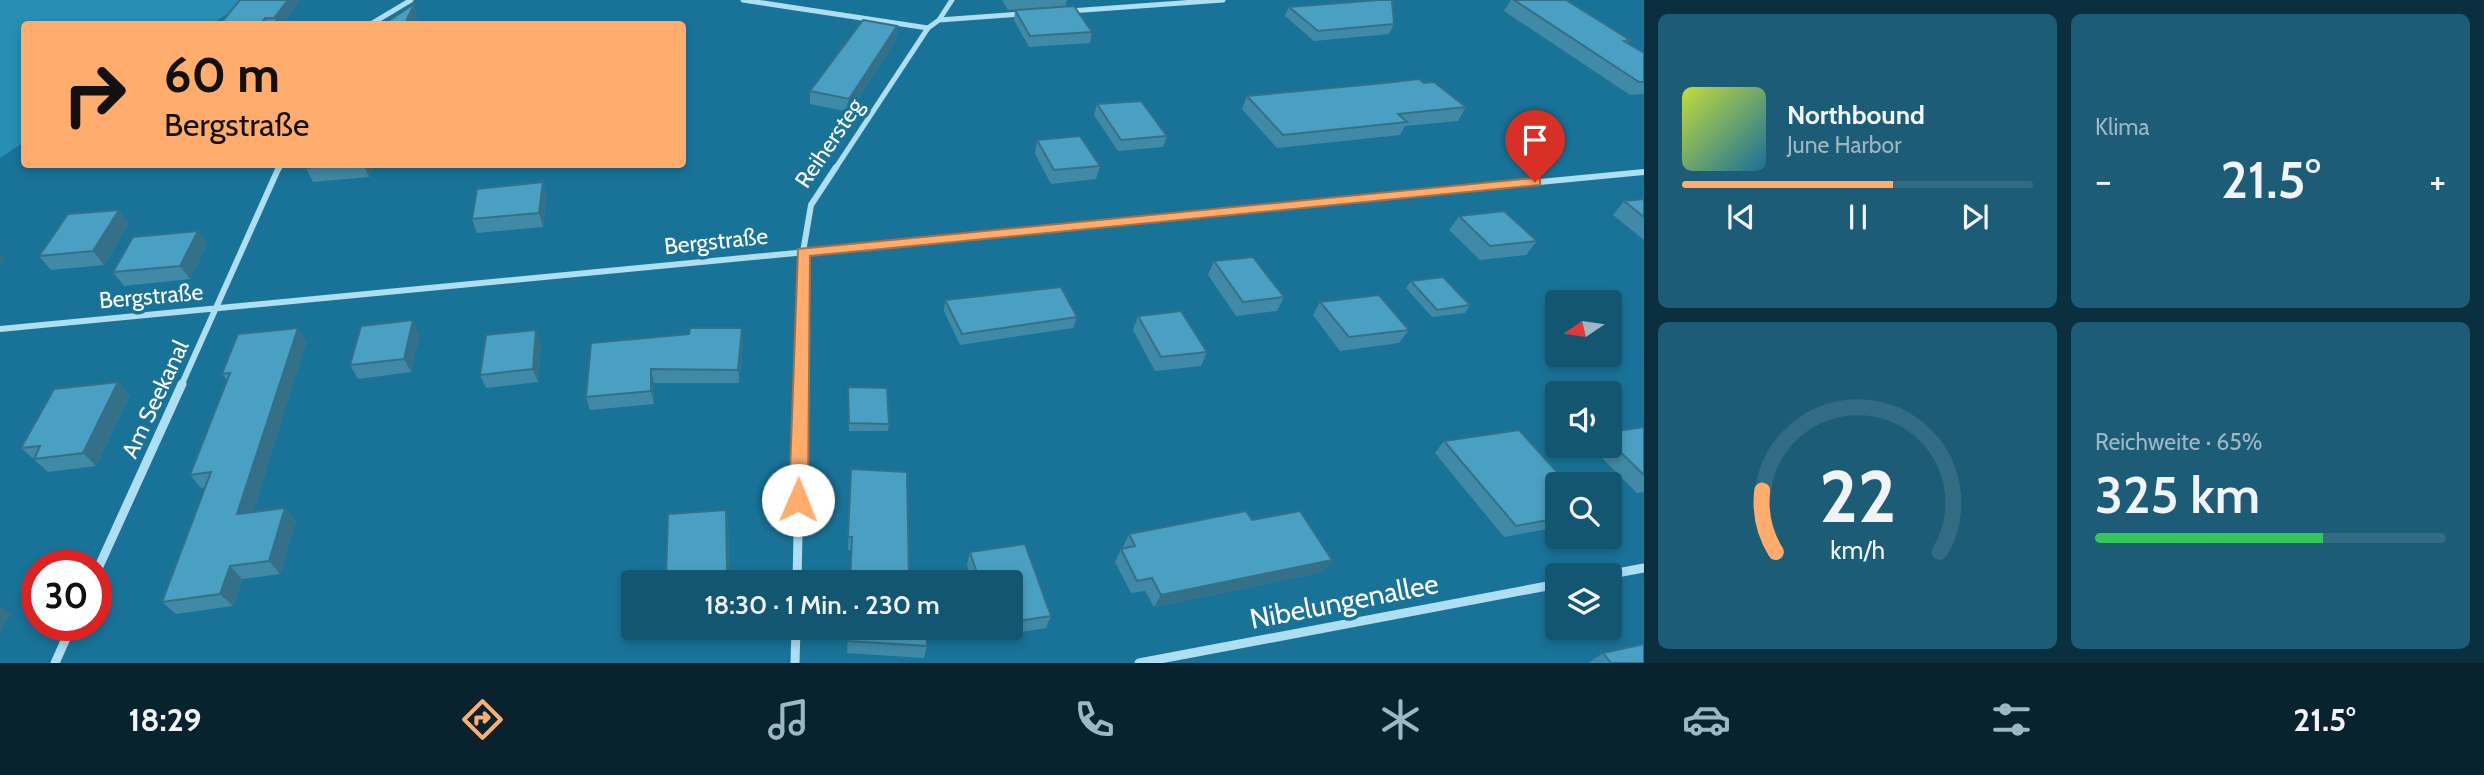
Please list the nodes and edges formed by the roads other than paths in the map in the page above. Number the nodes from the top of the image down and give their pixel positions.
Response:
1 (411, 0) edge
2 (743, 0) edge
3 (952, 0) edge
4 (1223, 0) edge
5 (1060, 11) edge
6 (1034, 13) edge
7 (939, 20) junction
8 (376, 21) edge
9 (928, 28) junction
10 (279, 168) edge
11 (1644, 172) edge
12 (803, 252) junction
13 (218, 309) junction
14 (0, 329) edge
15 (107, 550) edge
16 (1644, 568) edge
17 (797, 570) edge
18 (1622, 572) edge
19 (1545, 586) edge
20 (796, 640) edge
21 (65, 641) edge
22 (55, 663) edge
23 (795, 663) edge
24 (1139, 663) edge

1 - 8 street
2 - 9 street
3 - 7 street, Reihersteg
4 - 5 street
6 - 7 street
7 - 9 street, Reihersteg
9 - 12 street, Reihersteg
10 - 13 street, Am Seekanal
11 - 12 street, Bergstraße
12 - 13 street, Bergstraße
12 - 17 street, Reihersteg
13 - 14 street, Bergstraße
13 - 15 street, Am Seekanal
16 - 18 street
19 - 24 street, Nibelungenallee
20 - 23 street
21 - 22 street

